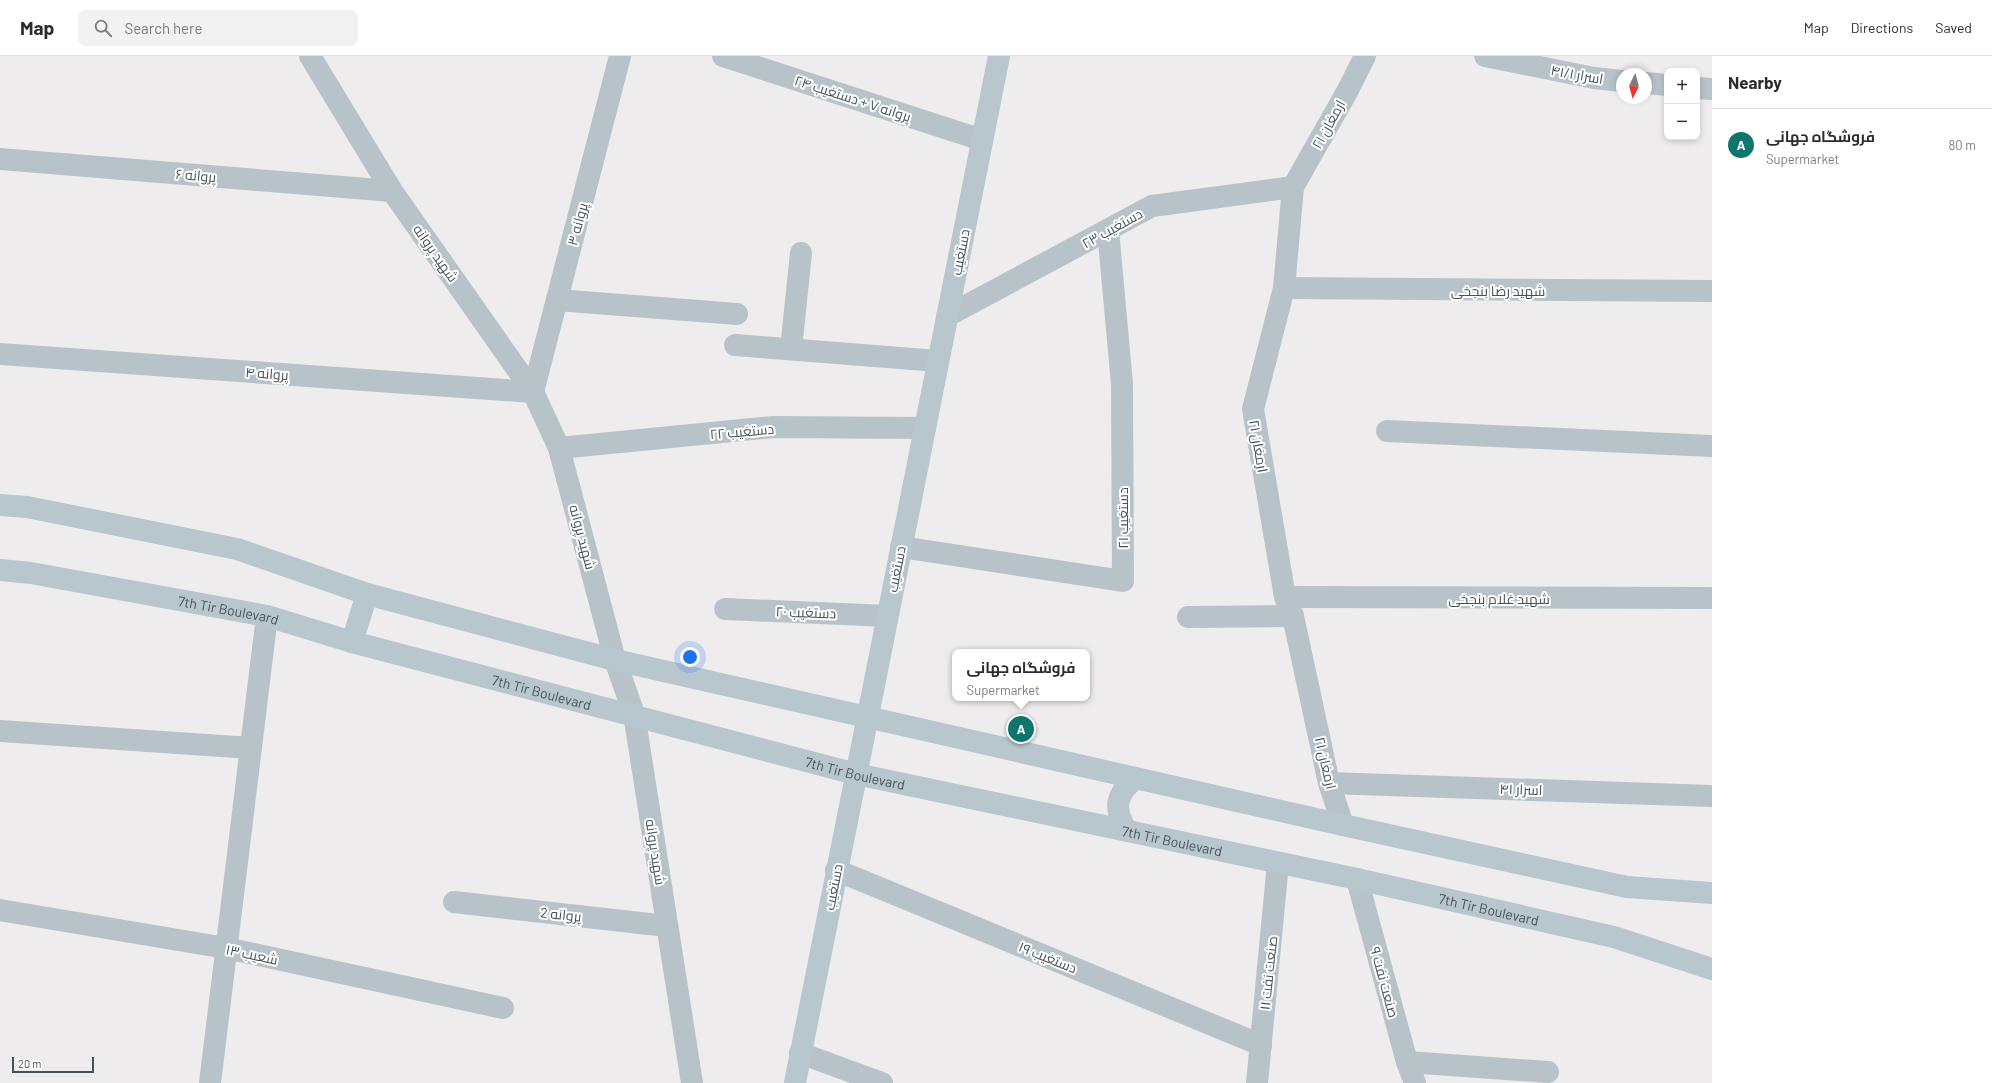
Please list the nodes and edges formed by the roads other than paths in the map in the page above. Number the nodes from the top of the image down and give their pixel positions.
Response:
1 (310, 56) edge
2 (620, 56) edge
3 (723, 56) edge
4 (999, 56) edge
5 (1362, 56) edge
6 (1485, 56) edge
7 (1616, 80) edge
8 (1652, 84) edge
9 (1664, 85) edge
10 (1700, 88) edge
11 (1712, 89) edge
12 (982, 140) junction
13 (0, 159) edge
14 (1293, 187) junction
15 (392, 191) junction
16 (1108, 230) junction
17 (801, 253) dead end
18 (1284, 288) junction
19 (1712, 291) edge
20 (557, 300) junction
21 (737, 314) dead end
22 (947, 316) junction
23 (735, 345) dead end
24 (791, 349) junction
25 (0, 354) edge
26 (938, 361) junction
27 (533, 392) junction
28 (925, 428) junction
29 (1387, 431) dead end
30 (1712, 446) edge
31 (559, 448) junction
32 (0, 505) edge
33 (900, 548) junction
34 (0, 570) edge
35 (367, 594) junction
36 (1712, 598) edge
37 (1289, 606) junction
38 (725, 609) dead end
39 (267, 616) junction
40 (887, 616) junction
41 (1188, 617) dead end
42 (352, 642) junction
43 (615, 660) junction
44 (634, 714) junction
45 (867, 717) junction
46 (0, 731) edge
47 (251, 748) junction
48 (856, 774) junction
49 (1135, 778) junction
50 (1329, 783) junction
51 (1712, 796) edge
52 (1343, 825) junction
53 (1126, 830) junction
54 (1278, 863) junction
55 (836, 870) junction
56 (1357, 879) junction
57 (1712, 893) edge
58 (454, 902) dead end
59 (0, 910) edge
60 (667, 926) junction
61 (226, 948) junction
62 (1712, 969) edge
63 (503, 1008) dead end
64 (1261, 1045) junction
65 (800, 1053) junction
66 (1407, 1062) junction
67 (1548, 1072) dead end
68 (210, 1083) edge
69 (692, 1083) edge
70 (794, 1083) edge
71 (882, 1083) edge
72 (1257, 1083) edge
73 (1415, 1083) edge

1 - 15 street, شهید پروانه
2 - 20 street, پروانه ۳
3 - 12 street, پروانه ۷ + دستغیب ۲۴
4 - 12 main road, دستغیب
5 - 14 street, ارمغان ۲۱
6 - 7 street, اسرار ۴۱/۱
8 - 9 street
10 - 11 street
12 - 22 main road, دستغیب
13 - 15 street, پروانه ۶
14 - 16 street, دستغیب ۲۳
14 - 18 street, ارمغان ۲۱
15 - 27 street, شهید پروانه
16 - 22 street, دستغیب ۲۳
16 - 33 street, دستغیب ۲۱
17 - 24 street
18 - 19 street, شهید رضا بنجخی
18 - 37 street, ارمغان ۲۱
20 - 21 street
20 - 27 street, پروانه ۳
22 - 26 main road, دستغیب
23 - 24 street
24 - 26 street
25 - 27 street, پروانه ۴
26 - 28 main road, دستغیب
27 - 31 street, شهید پروانه
28 - 31 street, دستغیب ۲۲
28 - 33 main road, دستغیب
29 - 30 street
31 - 43 street, شهید پروانه
32 - 35 main road
33 - 40 main road, دستغیب
34 - 39 main road, 7th Tir Boulevard
35 - 42 main road
35 - 43 main road
36 - 37 street, شهید غلام بنجخی
37 - 41 street, شهید غلام بنجخی
37 - 50 street, ارمغان ۲۱
38 - 40 street, دستغیب ۲۰
39 - 42 main road, 7th Tir Boulevard
39 - 47 street
40 - 45 main road, دستغیب
42 - 44 main road, 7th Tir Boulevard
43 - 44 street, شهید پروانه
43 - 45 main road
44 - 48 main road, 7th Tir Boulevard
44 - 60 street, شهید پروانه
45 - 48 main road, دستغیب
45 - 49 main road
46 - 47 street
47 - 61 street
48 - 53 main road, 7th Tir Boulevard
48 - 55 main road, دستغیب
49 - 52 main road
49 - 53 main road
50 - 51 street, اسرار ۴۱
50 - 52 street, ارمغان ۲۱
52 - 57 main road
53 - 54 main road, 7th Tir Boulevard
54 - 56 main road, 7th Tir Boulevard
54 - 64 street, صنعت نفت ۱۱
55 - 64 street, دستغیب ۱۹
55 - 65 main road, دستغیب
56 - 62 main road, 7th Tir Boulevard
56 - 66 street, صنعت نفت ۹
58 - 60 street, پروانه 2
59 - 61 street, شعیب ۱۳
60 - 69 street, شهید پروانه
61 - 63 street, شعیب ۱۳
61 - 68 street
64 - 72 street, صنعت نفت ۱۱
65 - 70 main road, دستغیب
65 - 71 street
66 - 67 street
66 - 73 street, صنعت نفت ۹

